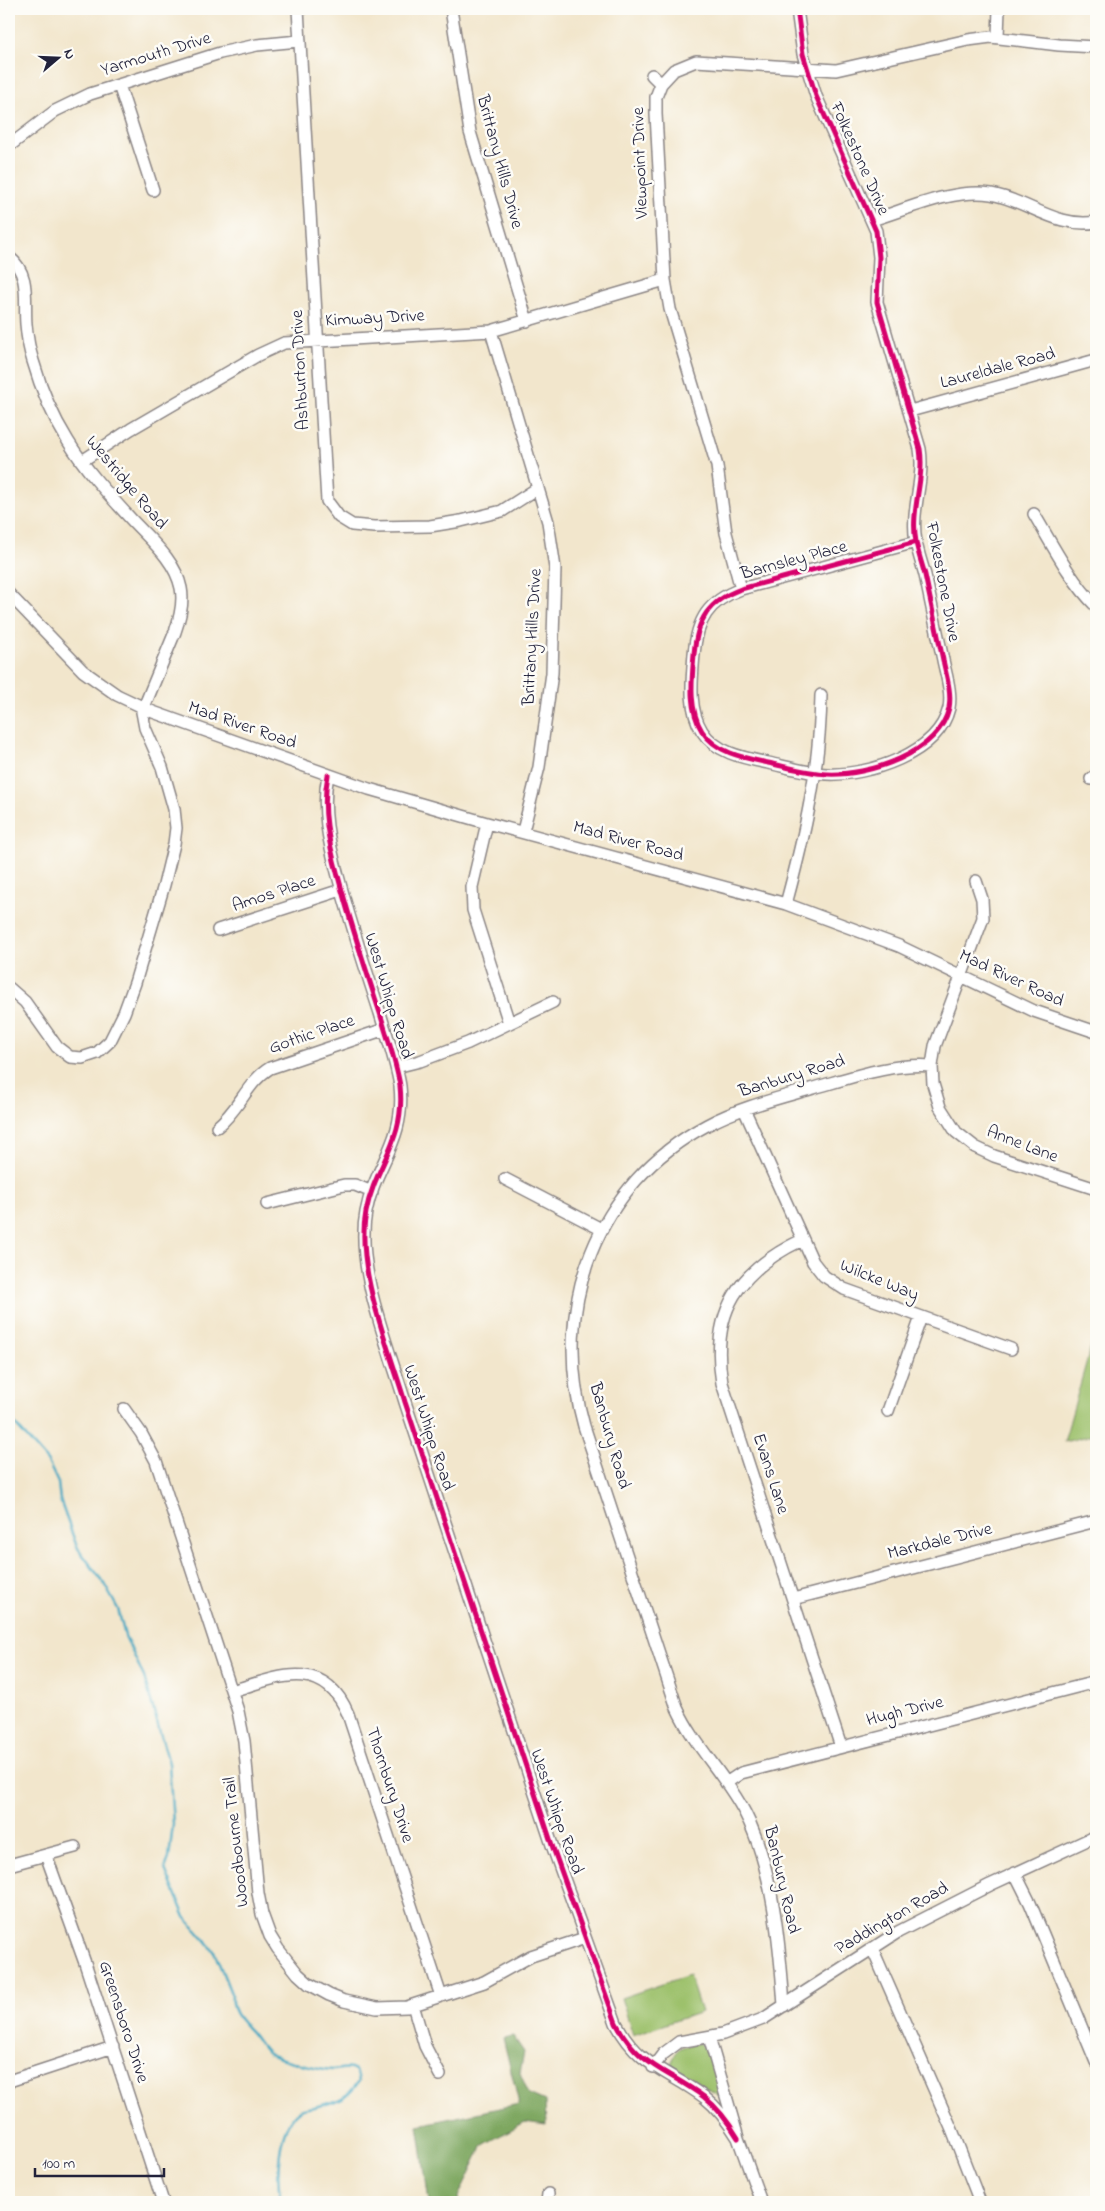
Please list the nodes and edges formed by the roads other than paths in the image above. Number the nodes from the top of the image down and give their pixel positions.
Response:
1 (298, 9) edge
2 (451, 9) edge
3 (797, 9) edge
4 (999, 9) edge
5 (998, 36) junction
6 (299, 41) junction
7 (1096, 47) edge
8 (806, 67) junction
9 (652, 75) dead end
10 (661, 84) junction
11 (119, 85) junction
12 (9, 146) edge
13 (153, 190) dead end
14 (872, 220) junction
15 (1096, 222) edge
16 (9, 257) edge
17 (665, 280) junction
18 (527, 321) junction
19 (491, 331) junction
20 (316, 340) junction
21 (1096, 360) edge
22 (910, 411) junction
23 (82, 461) junction
24 (538, 488) junction
25 (1034, 514) dead end
26 (916, 542) junction
27 (742, 589) junction
28 (9, 594) edge
29 (1096, 606) edge
30 (697, 632) joint
31 (821, 695) dead end
32 (143, 708) junction
33 (814, 773) junction
34 (328, 775) junction
35 (488, 823) junction
36 (523, 831) junction
37 (976, 881) dead end
38 (341, 890) junction
39 (786, 904) junction
40 (218, 930) dead end
41 (961, 976) junction
42 (9, 988) edge
43 (552, 1002) dead end
44 (510, 1023) junction
45 (385, 1028) junction
46 (1096, 1032) edge
47 (932, 1066) junction
48 (396, 1067) junction
49 (744, 1109) junction
50 (217, 1127) dead end
51 (504, 1179) dead end
52 (1096, 1189) edge
53 (372, 1192) junction
54 (267, 1204) dead end
55 (601, 1230) junction
56 (802, 1240) junction
57 (921, 1317) junction
58 (1011, 1349) dead end
59 (124, 1409) dead end
60 (888, 1411) dead end
61 (1096, 1521) edge
62 (793, 1599) junction
63 (1096, 1682) edge
64 (232, 1691) junction
65 (841, 1746) junction
66 (726, 1783) junction
67 (1096, 1836) edge
68 (76, 1847) dead end
69 (46, 1855) junction
70 (9, 1865) edge
71 (1015, 1873) junction
72 (585, 1938) junction
73 (872, 1948) junction
74 (440, 1996) junction
75 (413, 2005) junction
76 (784, 2006) junction
77 (709, 2036) junction
78 (113, 2047) junction
79 (1096, 2062) edge
80 (653, 2067) junction
81 (440, 2075) dead end
82 (9, 2081) edge
83 (738, 2138) junction
84 (163, 2202) edge
85 (761, 2202) edge
86 (980, 2202) edge

1 - 6 street, Ashburton Drive
2 - 18 street, Brittany Hills Drive
3 - 8 street, Folkestone Drive
4 - 5 street
5 - 7 street, Viewpoint Drive
5 - 8 street, Viewpoint Drive
6 - 11 street, Yarmouth Drive
6 - 20 street, Ashburton Drive
8 - 10 street, Viewpoint Drive
8 - 14 street, Folkestone Drive
9 - 10 street
10 - 17 street, Viewpoint Drive
11 - 12 street, Yarmouth Drive
11 - 13 street
14 - 15 street
14 - 22 street, Folkestone Drive
16 - 23 street, Westridge Road
17 - 18 street, Kimway Drive
17 - 27 street, Viewpoint Drive
18 - 19 street, Kimway Drive
19 - 20 street, Kimway Drive
19 - 24 street, Brittany Hills Drive
20 - 23 street, Kimway Drive
20 - 24 street, Ashburton Drive
21 - 22 street, Laureldale Road
22 - 26 street, Folkestone Drive
23 - 32 street, Westridge Road
24 - 36 street, Brittany Hills Drive
25 - 29 street
26 - 27 street, Barnsley Place
26 - 33 street, Folkestone Drive
27 - 30 street, Barnsley Place
28 - 32 street, Mad River Road
30 - 33 street, Folkestone Drive
31 - 33 street
32 - 34 street, Mad River Road
32 - 42 street
33 - 39 street
34 - 35 street, Mad River Road
34 - 38 street, West Whipp Road
35 - 36 street, Mad River Road
35 - 44 street
36 - 39 street, Mad River Road
37 - 41 street, Anne Lane
38 - 40 street, Amos Place
38 - 45 street, West Whipp Road
39 - 41 street, Mad River Road
41 - 46 street, Mad River Road
41 - 47 street, Anne Lane
43 - 44 street
44 - 48 street
45 - 48 street, West Whipp Road
45 - 50 street, Gothic Place
47 - 49 street, Banbury Road
47 - 52 street, Anne Lane
48 - 53 street, West Whipp Road
49 - 55 street, Banbury Road
49 - 56 street, Wilcke Way
51 - 55 street
53 - 54 street
53 - 72 street, West Whipp Road
55 - 66 street, Banbury Road
56 - 57 street, Wilcke Way
56 - 62 street, Evans Lane
57 - 58 street, Wilcke Way
57 - 60 street
59 - 64 street, Woodbourne Trail
61 - 62 street, Markdale Drive
62 - 65 street, Evans Lane
63 - 65 street, Hugh Drive
64 - 74 street, Thornbury Drive
64 - 75 street, Woodbourne Trail
65 - 66 street, Hugh Drive
66 - 76 street, Banbury Road
67 - 71 street, Paddington Road
68 - 69 street
69 - 70 street
69 - 78 street, Greensboro Drive
71 - 73 street, Paddington Road
71 - 79 street
72 - 74 street, Woodbourne Trail
72 - 80 street, West Whipp Road
73 - 76 street, Paddington Road
73 - 86 street
74 - 75 street, Woodbourne Trail
75 - 81 street
76 - 77 street, Paddington Road
77 - 80 street
77 - 83 street
78 - 82 street
78 - 84 street, Greensboro Drive
80 - 83 street, West Whipp Road
83 - 85 street

